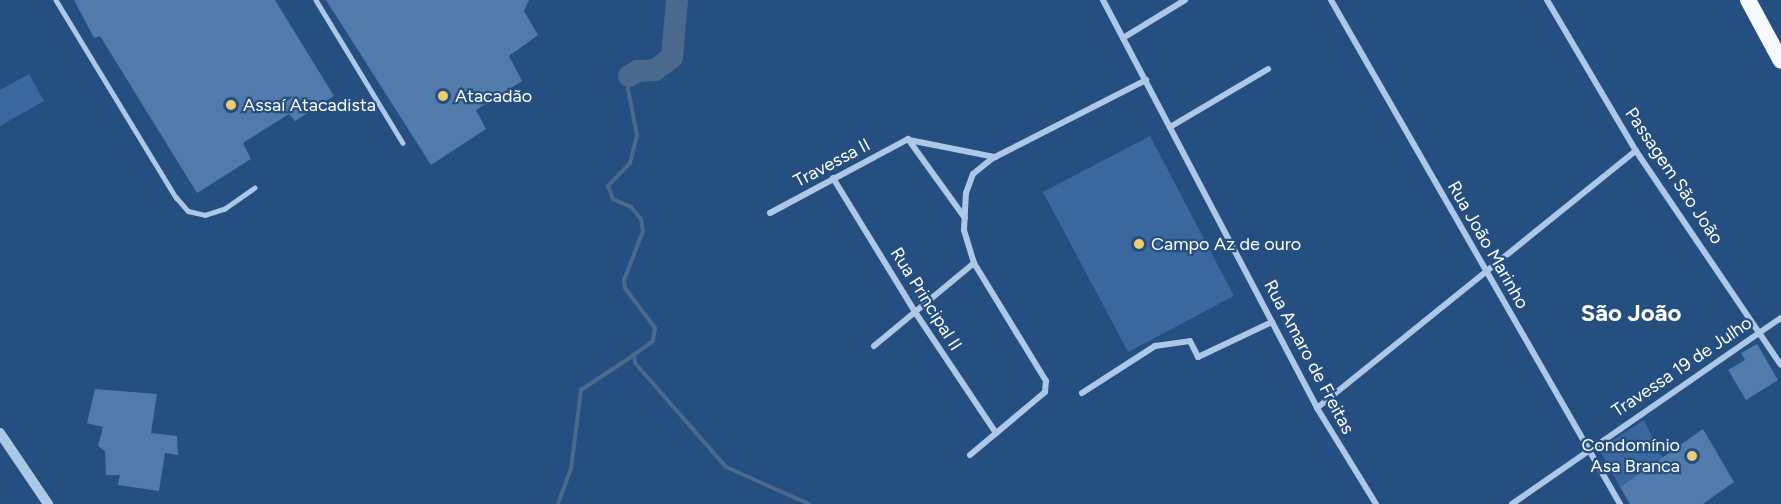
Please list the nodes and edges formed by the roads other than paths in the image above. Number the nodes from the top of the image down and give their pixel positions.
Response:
1 (56, 0) edge
2 (316, 0) edge
3 (1103, 0) edge
4 (1185, 0) edge
5 (1331, 0) edge
6 (1547, 0) edge
7 (1748, 0) edge
8 (1124, 38) junction
9 (1781, 61) edge
10 (1268, 69) dead end
11 (1146, 80) junction
12 (1170, 127) junction
13 (908, 139) junction
14 (403, 143) dead end
15 (1636, 151) junction
16 (995, 158) junction
17 (833, 178) junction
18 (254, 188) dead end
19 (770, 213) dead end
20 (964, 218) junction
21 (974, 263) junction
22 (1486, 272) junction
23 (915, 312) junction
24 (1781, 318) edge
25 (1272, 322) junction
26 (1761, 331) junction
27 (874, 346) dead end
28 (1781, 365) edge
29 (1082, 393) dead end
30 (1317, 408) junction
31 (0, 433) edge
32 (996, 434) junction
33 (1587, 450) junction
34 (970, 455) dead end
35 (48, 504) edge
36 (1376, 504) edge
37 (1512, 504) edge
38 (1620, 504) edge

1 - 18 lane
2 - 14 lane
3 - 8 street, Rua Amaro de Freitas
4 - 8 street
5 - 22 street, Rua João Marinho
6 - 15 street, Passagem São João
7 - 9 highway
8 - 11 street, Rua Amaro de Freitas
10 - 12 street
11 - 12 street, Rua Amaro de Freitas
11 - 16 street
12 - 25 street, Rua Amaro de Freitas
13 - 16 street
13 - 17 street, Travessa II
13 - 20 street
15 - 22 street
15 - 26 street, Passagem São João
16 - 20 street
17 - 19 street, Travessa II
17 - 23 street, Rua Principal II
20 - 21 street
21 - 23 street
21 - 32 street
22 - 30 street
22 - 33 street, Rua João Marinho
23 - 27 street
23 - 32 street, Rua Principal II
24 - 26 street, Travessa 19 de Julho
25 - 29 street
25 - 30 street, Rua Amaro de Freitas
26 - 28 street, Passagem São João
26 - 33 street, Travessa 19 de Julho
30 - 36 street, Rua Amaro de Freitas
31 - 35 street
32 - 34 street
33 - 37 street, Travessa 19 de Julho
33 - 38 street, Rua João Marinho

